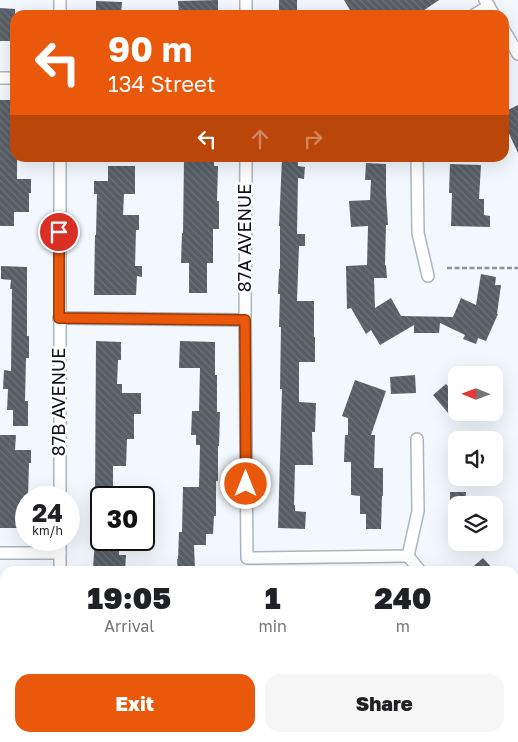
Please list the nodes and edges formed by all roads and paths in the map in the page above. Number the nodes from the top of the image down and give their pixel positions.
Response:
1 (509, 39) edge
2 (518, 54) edge
3 (60, 162) edge
4 (246, 162) edge
5 (417, 162) edge
6 (447, 268) dead end
7 (518, 268) edge
8 (428, 276) dead end
9 (59, 318) junction
10 (245, 320) junction
11 (417, 439) dead end
12 (60, 486) edge
13 (0, 553) edge
14 (60, 553) joint
15 (408, 556) junction
16 (60, 566) edge
17 (416, 566) edge

1 - 2 street
3 - 9 street, 87B AVENUE
4 - 10 street, 87A AVENUE
5 - 8 street
6 - 7 path
9 - 10 street
9 - 12 street, 87B AVENUE
10 - 15 street, 87A AVENUE
11 - 15 street
13 - 14 street
14 - 16 street
15 - 17 street

